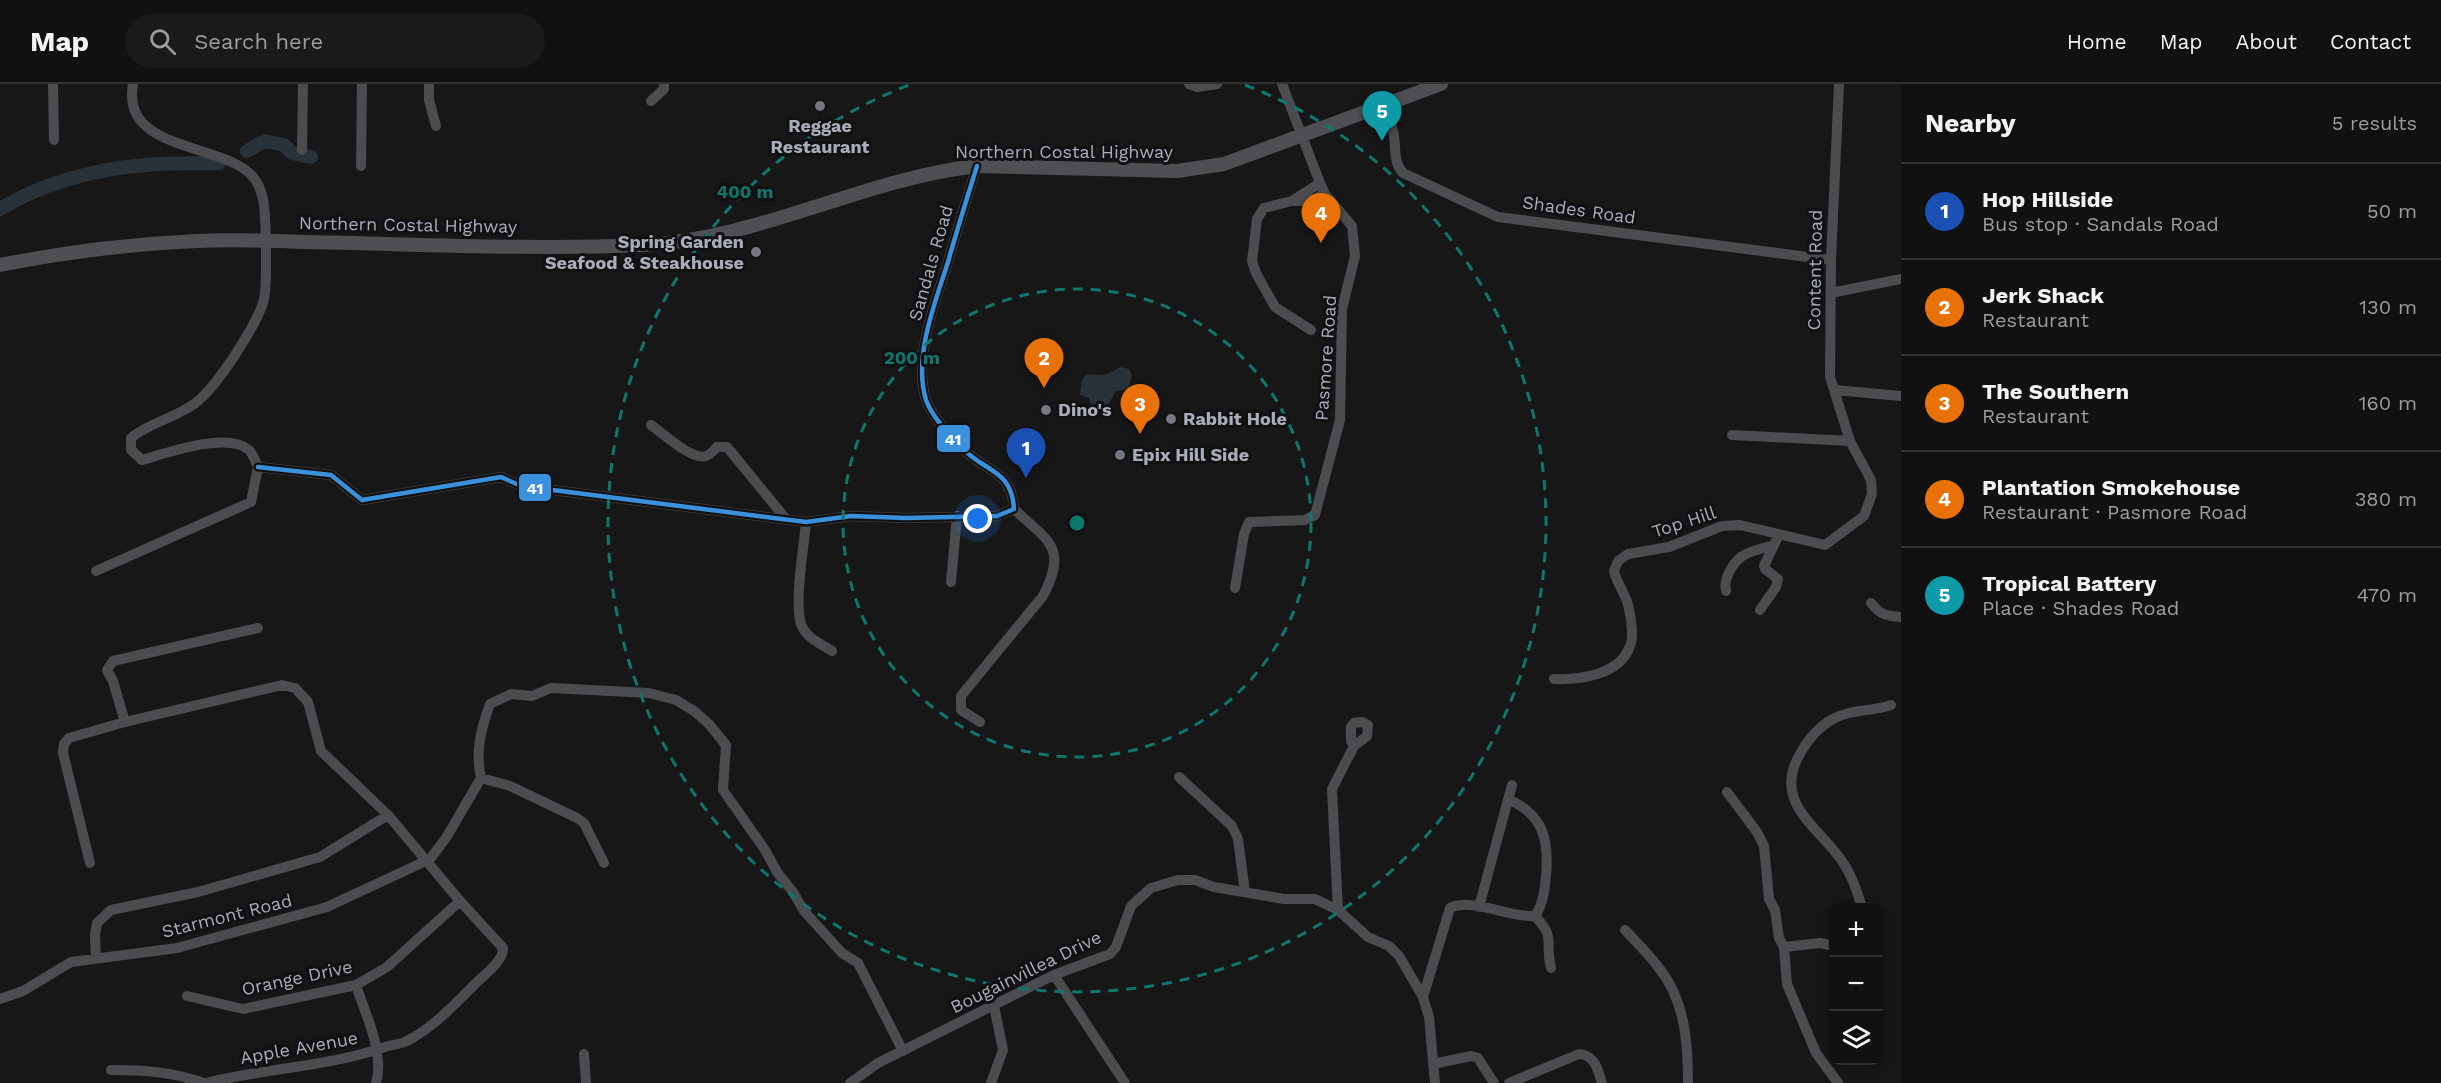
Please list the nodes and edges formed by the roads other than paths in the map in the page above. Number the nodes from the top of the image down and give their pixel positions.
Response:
1 (52, 84) edge
2 (133, 84) edge
3 (303, 84) edge
4 (362, 84) edge
5 (429, 84) edge
6 (664, 84) edge
7 (1189, 84) edge
8 (1216, 84) edge
9 (1282, 84) edge
10 (1441, 84) edge
11 (1839, 84) edge
12 (651, 101) dead end
13 (1384, 104) junction
14 (436, 126) dead end
15 (1302, 134) junction
16 (54, 140) dead end
17 (302, 150) dead end
18 (361, 166) dead end
19 (977, 166) junction
20 (1320, 183) junction
21 (1325, 194) junction
22 (1292, 201) junction
23 (265, 241) junction
24 (1831, 260) junction
25 (0, 265) edge
26 (1901, 279) edge
27 (1830, 293) junction
28 (1311, 330) dead end
29 (1835, 390) junction
30 (1901, 396) edge
31 (651, 425) dead end
32 (1732, 435) dead end
33 (1850, 441) junction
34 (258, 467) junction
35 (1014, 509) junction
36 (957, 516) junction
37 (786, 519) junction
38 (806, 522) junction
39 (1776, 540) junction
40 (96, 571) dead end
41 (951, 582) dead end
42 (1235, 588) dead end
43 (1726, 591) dead end
44 (1871, 603) dead end
45 (1760, 610) dead end
46 (1901, 617) edge
47 (258, 628) dead end
48 (832, 651) dead end
49 (1554, 679) dead end
50 (1891, 705) dead end
51 (125, 722) junction
52 (980, 722) dead end
53 (1354, 746) dead end
54 (1179, 777) dead end
55 (481, 778) junction
56 (1512, 785) dead end
57 (1727, 792) dead end
58 (1508, 799) junction
59 (388, 815) junction
60 (426, 860) junction
61 (90, 863) dead end
62 (604, 863) dead end
63 (1245, 892) junction
64 (460, 901) junction
65 (1861, 903) edge
66 (1479, 907) junction
67 (1338, 910) junction
68 (1535, 916) junction
69 (1624, 930) dead end
70 (1829, 945) edge
71 (1784, 947) junction
72 (96, 958) junction
73 (1551, 968) dead end
74 (1054, 975) junction
75 (356, 985) junction
76 (187, 996) dead end
77 (1423, 997) junction
78 (0, 999) edge
79 (994, 1006) junction
80 (376, 1050) junction
81 (903, 1051) junction
82 (584, 1054) dead end
83 (1433, 1064) junction
84 (111, 1070) dead end
85 (205, 1083) edge
86 (376, 1083) edge
87 (586, 1083) edge
88 (850, 1083) edge
89 (991, 1083) edge
90 (1125, 1083) edge
91 (1435, 1083) edge
92 (1494, 1083) edge
93 (1509, 1083) edge
94 (1602, 1083) edge
95 (1688, 1083) edge
96 (1838, 1083) edge

1 - 16 street
2 - 23 street
3 - 17 street
4 - 18 street
5 - 14 street
6 - 12 street
7 - 8 street
9 - 15 street, Pasmore Road
10 - 13 main road, Northern Costal Highway
11 - 24 street, Content Road
13 - 15 main road, Northern Costal Highway
13 - 24 street, Shades Road
15 - 19 main road, Northern Costal Highway
15 - 20 street, Pasmore Road
19 - 23 main road, Northern Costal Highway
19 - 35 street, Sandals Road
20 - 21 street, Pasmore Road
20 - 22 street
21 - 22 street
21 - 42 street, Pasmore Road
22 - 28 street
23 - 25 main road, Northern Costal Highway
23 - 34 street
24 - 27 street, Content Road
26 - 27 street
27 - 29 street, Content Road
29 - 30 street
29 - 33 street, Top Hill
31 - 37 street
32 - 33 street
33 - 39 street, Top Hill
34 - 37 street
34 - 40 street
35 - 36 street
35 - 52 street
36 - 38 street
36 - 41 street
37 - 38 street
38 - 48 street
39 - 43 street
39 - 45 street
39 - 49 street, Top Hill
44 - 46 street
47 - 51 street
50 - 65 street
51 - 59 street
51 - 61 street
53 - 67 street
54 - 63 street
55 - 60 street
55 - 62 street
55 - 81 street
56 - 58 street
57 - 71 street
58 - 66 street
58 - 68 street
59 - 60 street
59 - 72 street
60 - 64 street
60 - 72 street, Starmont Road
63 - 67 street, Bougainvillea Drive
63 - 74 street, Bougainvillea Drive
64 - 75 street, Orange Drive
64 - 80 street, Apple Avenue
66 - 68 street
66 - 77 street
67 - 77 street, Bougainvillea Drive
68 - 73 street
69 - 95 street
70 - 71 street
71 - 96 street
72 - 78 street, Starmont Road
74 - 79 street, Bougainvillea Drive
74 - 90 street
75 - 76 street, Orange Drive
75 - 80 street
77 - 83 street, Bougainvillea Drive
79 - 81 street, Bougainvillea Drive
79 - 89 street
80 - 85 street, Apple Avenue
80 - 86 street
81 - 88 street, Bougainvillea Drive
82 - 87 street
83 - 91 street, Bougainvillea Drive
83 - 92 street
84 - 85 street
93 - 94 street

